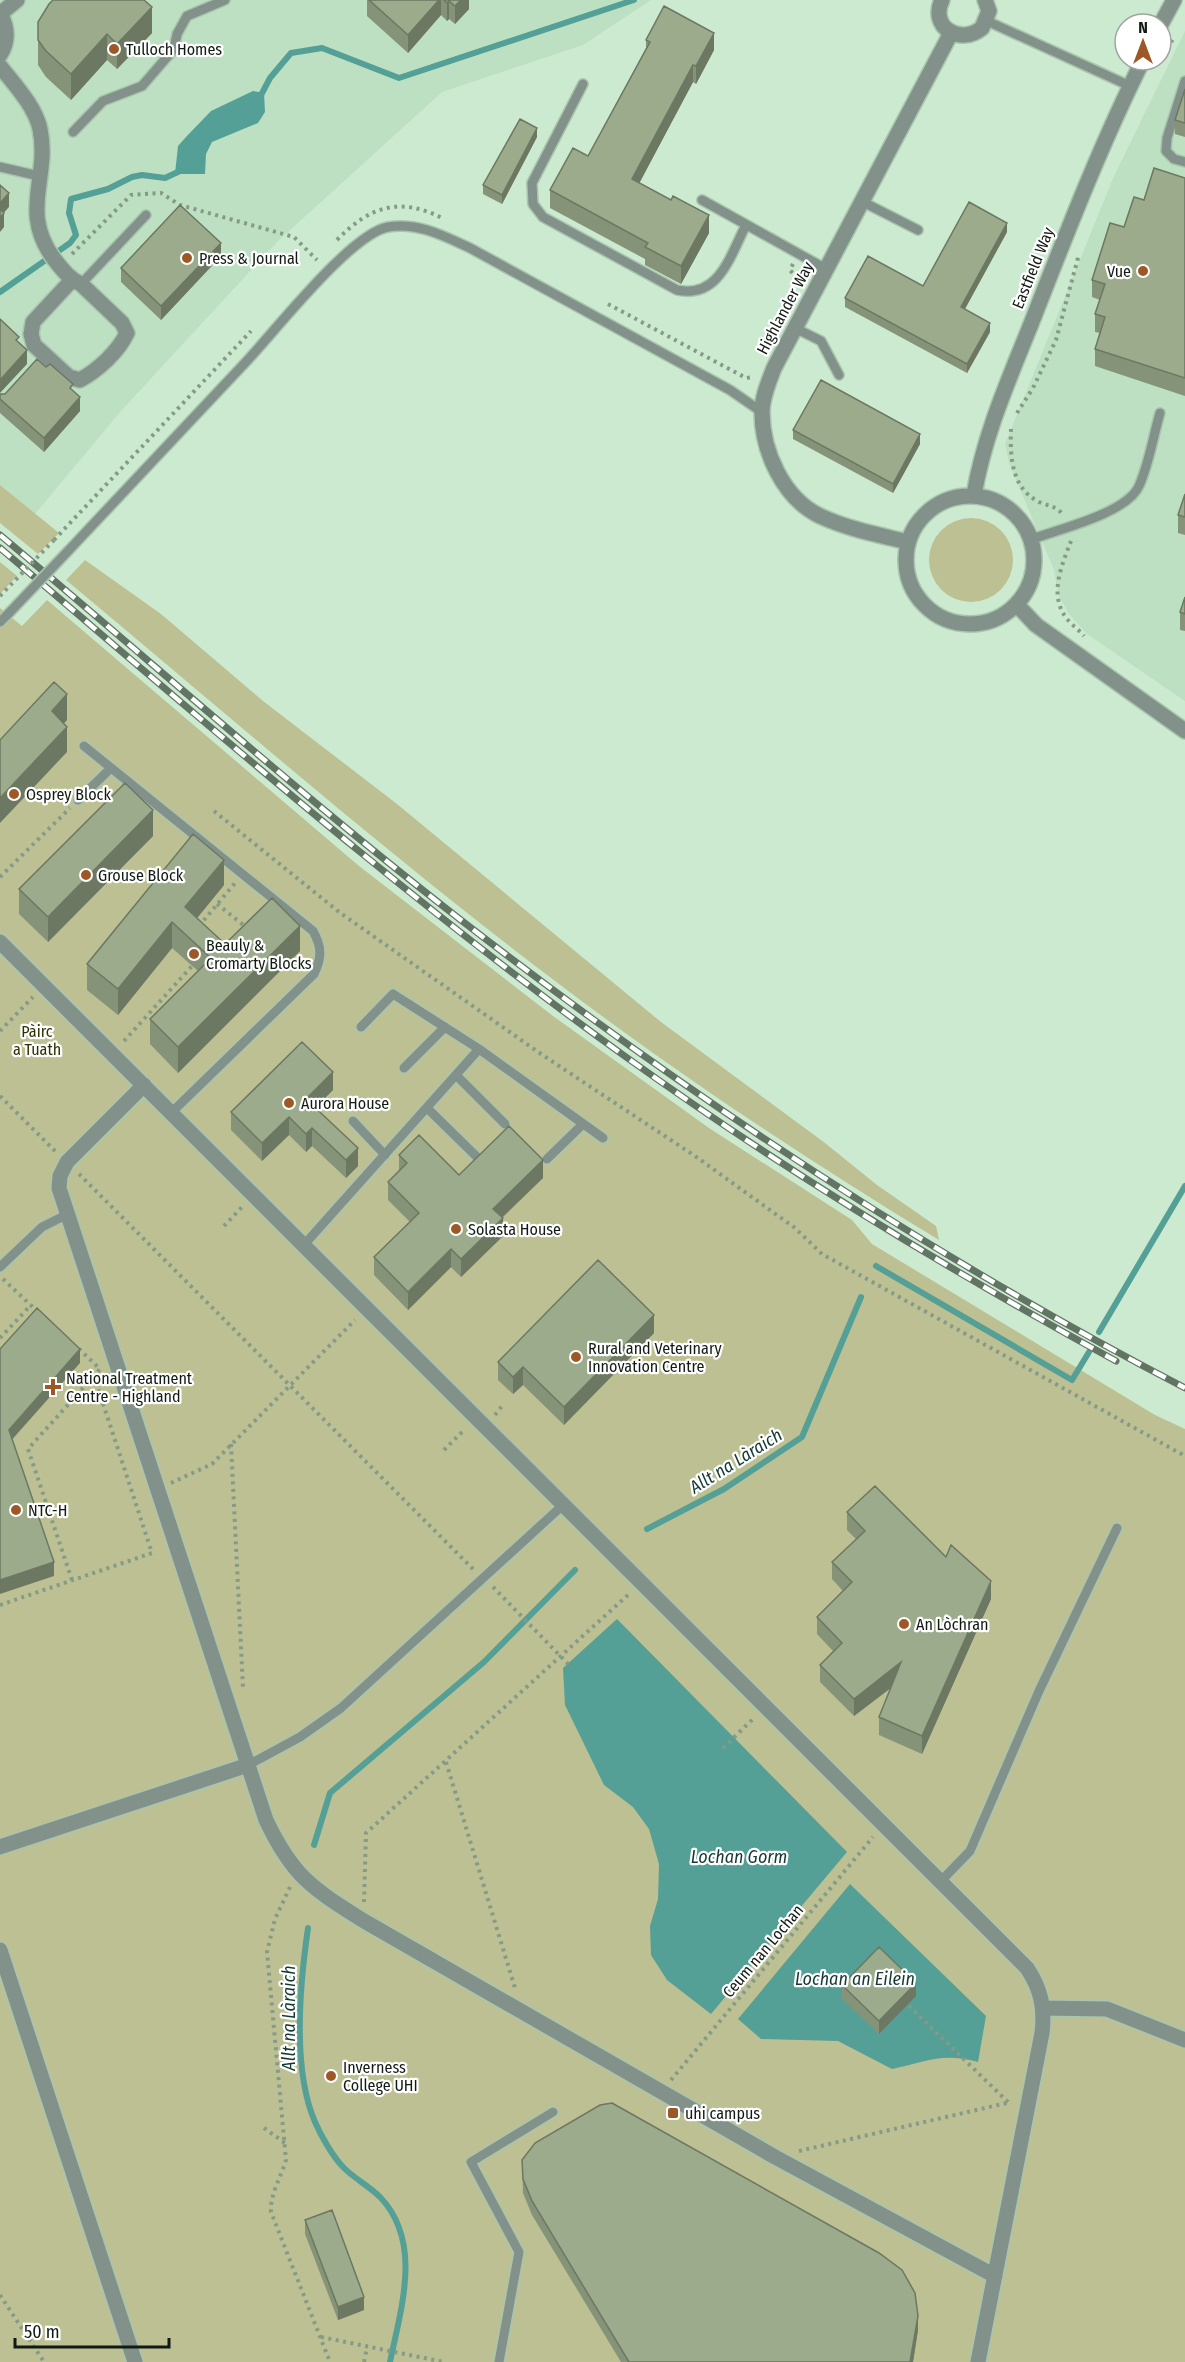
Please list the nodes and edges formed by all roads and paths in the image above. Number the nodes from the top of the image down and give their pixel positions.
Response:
1 (17, 0) edge
2 (225, 0) edge
3 (942, 0) edge
4 (985, 0) edge
5 (0, 14) edge
6 (987, 21) junction
7 (1179, 30) dead end
8 (951, 33) junction
9 (1173, 40) edge
10 (0, 55) edge
11 (0, 66) edge
12 (1137, 72) edge
13 (1185, 81) edge
14 (583, 84) dead end
15 (1130, 86) junction
16 (74, 132) dead end
17 (1185, 162) edge
18 (0, 167) edge
19 (39, 177) junction
20 (702, 200) dead end
21 (863, 202) junction
22 (146, 215) dead end
23 (746, 225) junction
24 (918, 230) dead end
25 (1083, 245) dead end
26 (317, 260) dead end
27 (59, 265) junction
28 (826, 269) junction
29 (76, 282) junction
30 (795, 328) junction
31 (838, 375) dead end
32 (762, 412) junction
33 (1160, 413) dead end
34 (1015, 418) dead end
35 (1011, 428) dead end
36 (974, 495) junction
37 (1069, 526) junction
38 (1032, 539) junction
39 (54, 540) dead end
40 (908, 542) junction
41 (0, 596) edge
42 (1017, 605) junction
43 (0, 622) edge
44 (1088, 640) dead end
45 (1185, 731) edge
46 (84, 746) dead end
47 (111, 768) junction
48 (78, 800) joint
49 (214, 811) dead end
50 (242, 874) junction
51 (0, 877) edge
52 (217, 904) junction
53 (249, 930) edge
54 (195, 931) edge
55 (0, 942) edge
56 (192, 966) edge
57 (44, 986) junction
58 (361, 1027) dead end
59 (445, 1027) junction
60 (0, 1031) edge
61 (479, 1049) junction
62 (112, 1054) junction
63 (404, 1068) dead end
64 (456, 1075) junction
65 (144, 1085) junction
66 (0, 1096) edge
67 (426, 1108) junction
68 (171, 1113) junction
69 (352, 1121) dead end
70 (505, 1124) dead end
71 (583, 1124) junction
72 (603, 1138) dead end
73 (386, 1155) junction
74 (477, 1157) edge
75 (548, 1159) dead end
76 (67, 1162) junction
77 (253, 1196) junction
78 (68, 1214) junction
79 (224, 1226) dead end
80 (303, 1246) junction
81 (0, 1267) edge
82 (0, 1276) edge
83 (31, 1305) junction
84 (366, 1309) junction
85 (48, 1321) edge
86 (0, 1338) edge
87 (74, 1345) edge
88 (94, 1376) junction
89 (291, 1386) junction
90 (476, 1418) junction
91 (231, 1444) junction
92 (444, 1450) dead end
93 (1185, 1456) edge
94 (158, 1488) junction
95 (563, 1505) junction
96 (1118, 1528) dead end
97 (482, 1578) junction
98 (72, 1580) junction
99 (642, 1583) junction
100 (0, 1605) edge
101 (562, 1655) junction
102 (572, 1668) dead end
103 (243, 1692) dead end
104 (765, 1706) junction
105 (723, 1748) dead end
106 (447, 1762) junction
107 (248, 1765) junction
108 (884, 1824) junction
109 (0, 1847) edge
110 (295, 1872) junction
111 (941, 1881) junction
112 (364, 1921) junction
113 (0, 1950) edge
114 (909, 2007) edge
115 (1043, 2008) junction
116 (522, 2012) junction
117 (1185, 2040) edge
118 (662, 2092) junction
119 (1029, 2098) junction
120 (1008, 2103) junction
121 (553, 2112) dead end
122 (264, 2128) dead end
123 (286, 2144) junction
124 (775, 2157) junction
125 (995, 2276) junction
126 (0, 2295) edge
127 (320, 2337) junction
128 (367, 2347) junction
129 (44, 2362) edge
130 (135, 2362) edge
131 (330, 2362) edge
132 (364, 2362) edge
133 (444, 2362) edge
134 (499, 2362) edge
135 (978, 2362) edge

1 - 5 street
2 - 16 lane
3 - 8 street
4 - 6 street
5 - 10 street
6 - 8 street
6 - 15 lane
7 - 9 path
8 - 21 street, Highlander Way
11 - 19 street
12 - 15 street, Eastfield Way
13 - 17 lane
14 - 23 lane
15 - 36 street, Eastfield Way
18 - 19 lane
19 - 27 street
20 - 23 lane
21 - 24 lane
21 - 28 street, Highlander Way
22 - 29 lane
23 - 28 lane
25 - 34 path
26 - 27 path
27 - 29 street
28 - 30 street, Highlander Way
29 - 29 street
30 - 31 lane
30 - 32 street, Highlander Way
32 - 40 street, Highlander Way
32 - 43 lane, bridge
33 - 37 lane
35 - 37 path
36 - 38 street
36 - 40 street
37 - 38 lane
37 - 44 path
38 - 42 street
39 - 41 path, bridge
40 - 42 street
42 - 45 street
46 - 47 lane
47 - 48 lane
47 - 50 lane
48 - 51 path
49 - 93 path
50 - 52 path
50 - 68 lane
52 - 53 path
52 - 54 path
55 - 57 street
56 - 62 path
57 - 60 path
57 - 62 street
58 - 59 lane
59 - 61 lane
59 - 63 lane
61 - 64 lane
61 - 71 lane
62 - 65 street
64 - 67 lane
64 - 70 lane
65 - 68 street
65 - 76 street
66 - 76 path
67 - 73 lane
67 - 74 lane
68 - 77 street
69 - 73 lane
71 - 72 lane
71 - 75 lane
73 - 80 lane
76 - 78 street
76 - 89 path
77 - 79 path
77 - 80 street
78 - 81 lane
78 - 94 street
80 - 84 street
82 - 83 path
83 - 85 path
83 - 86 path
84 - 89 path
84 - 90 street
87 - 88 path
88 - 98 path
88 - 98 path
89 - 91 path
89 - 97 path
90 - 92 path
90 - 95 street
91 - 94 path
91 - 103 path
94 - 107 street
95 - 97 lane
95 - 99 street
96 - 111 lane
97 - 101 path
97 - 107 lane
98 - 100 path
99 - 101 path
99 - 104 street
101 - 102 path
101 - 106 path
104 - 105 path
104 - 108 street
106 - 112 path
106 - 116 path
107 - 109 street
107 - 110 street
108 - 111 street
108 - 118 path, Ceum nan Lochan
110 - 112 street
110 - 123 path
111 - 115 street
112 - 116 street
113 - 130 street
114 - 120 path
115 - 117 street
115 - 119 street
116 - 118 street
118 - 124 street
119 - 120 path
119 - 125 street
120 - 124 path
121 - 134 lane
122 - 123 path
123 - 127 path
124 - 125 street
125 - 135 street
126 - 129 path
127 - 128 path
127 - 131 path
128 - 132 path
128 - 133 path

